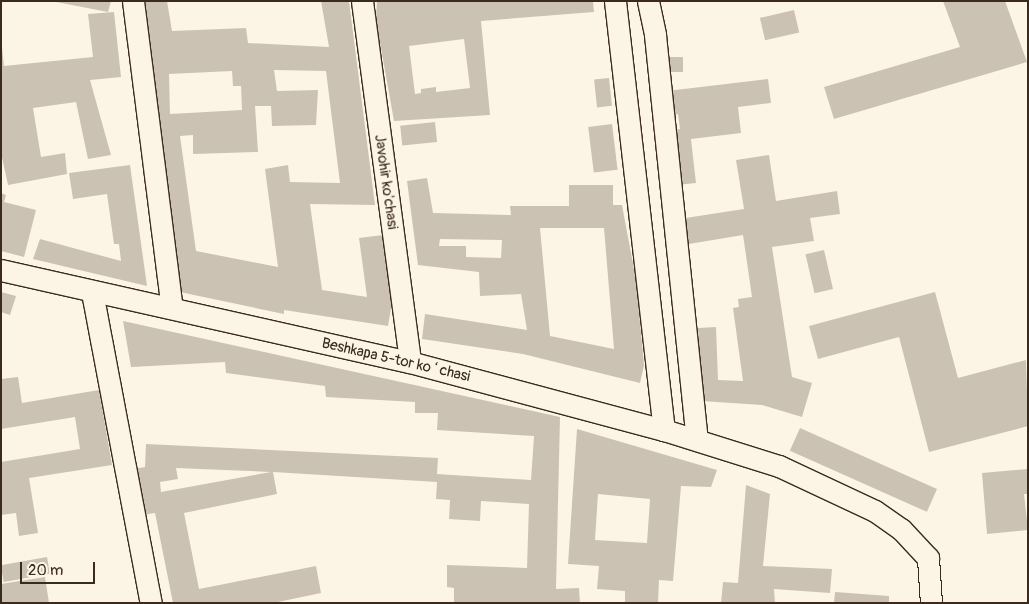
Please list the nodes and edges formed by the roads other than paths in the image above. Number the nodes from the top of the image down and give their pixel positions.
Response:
1 (133, 1) edge
2 (362, 1) edge
3 (615, 1) edge
4 (648, 1) edge
5 (1, 270) edge
6 (92, 292) junction
7 (172, 308) junction
8 (410, 362) junction
9 (664, 430) junction
10 (697, 440) junction
11 (151, 603) edge
12 (930, 603) edge

1 - 7 street
2 - 8 street, Javohir ko'chasi
3 - 9 street
4 - 10 street
5 - 6 street, Beshkapa 5-tor koʻchasi
6 - 7 street, Beshkapa 5-tor koʻchasi
6 - 11 street
7 - 8 street, Beshkapa 5-tor koʻchasi
8 - 9 street, Beshkapa 5-tor koʻchasi
9 - 10 street, Beshkapa 5-tor koʻchasi
10 - 12 street, Beshkapa 5-tor koʻchasi

